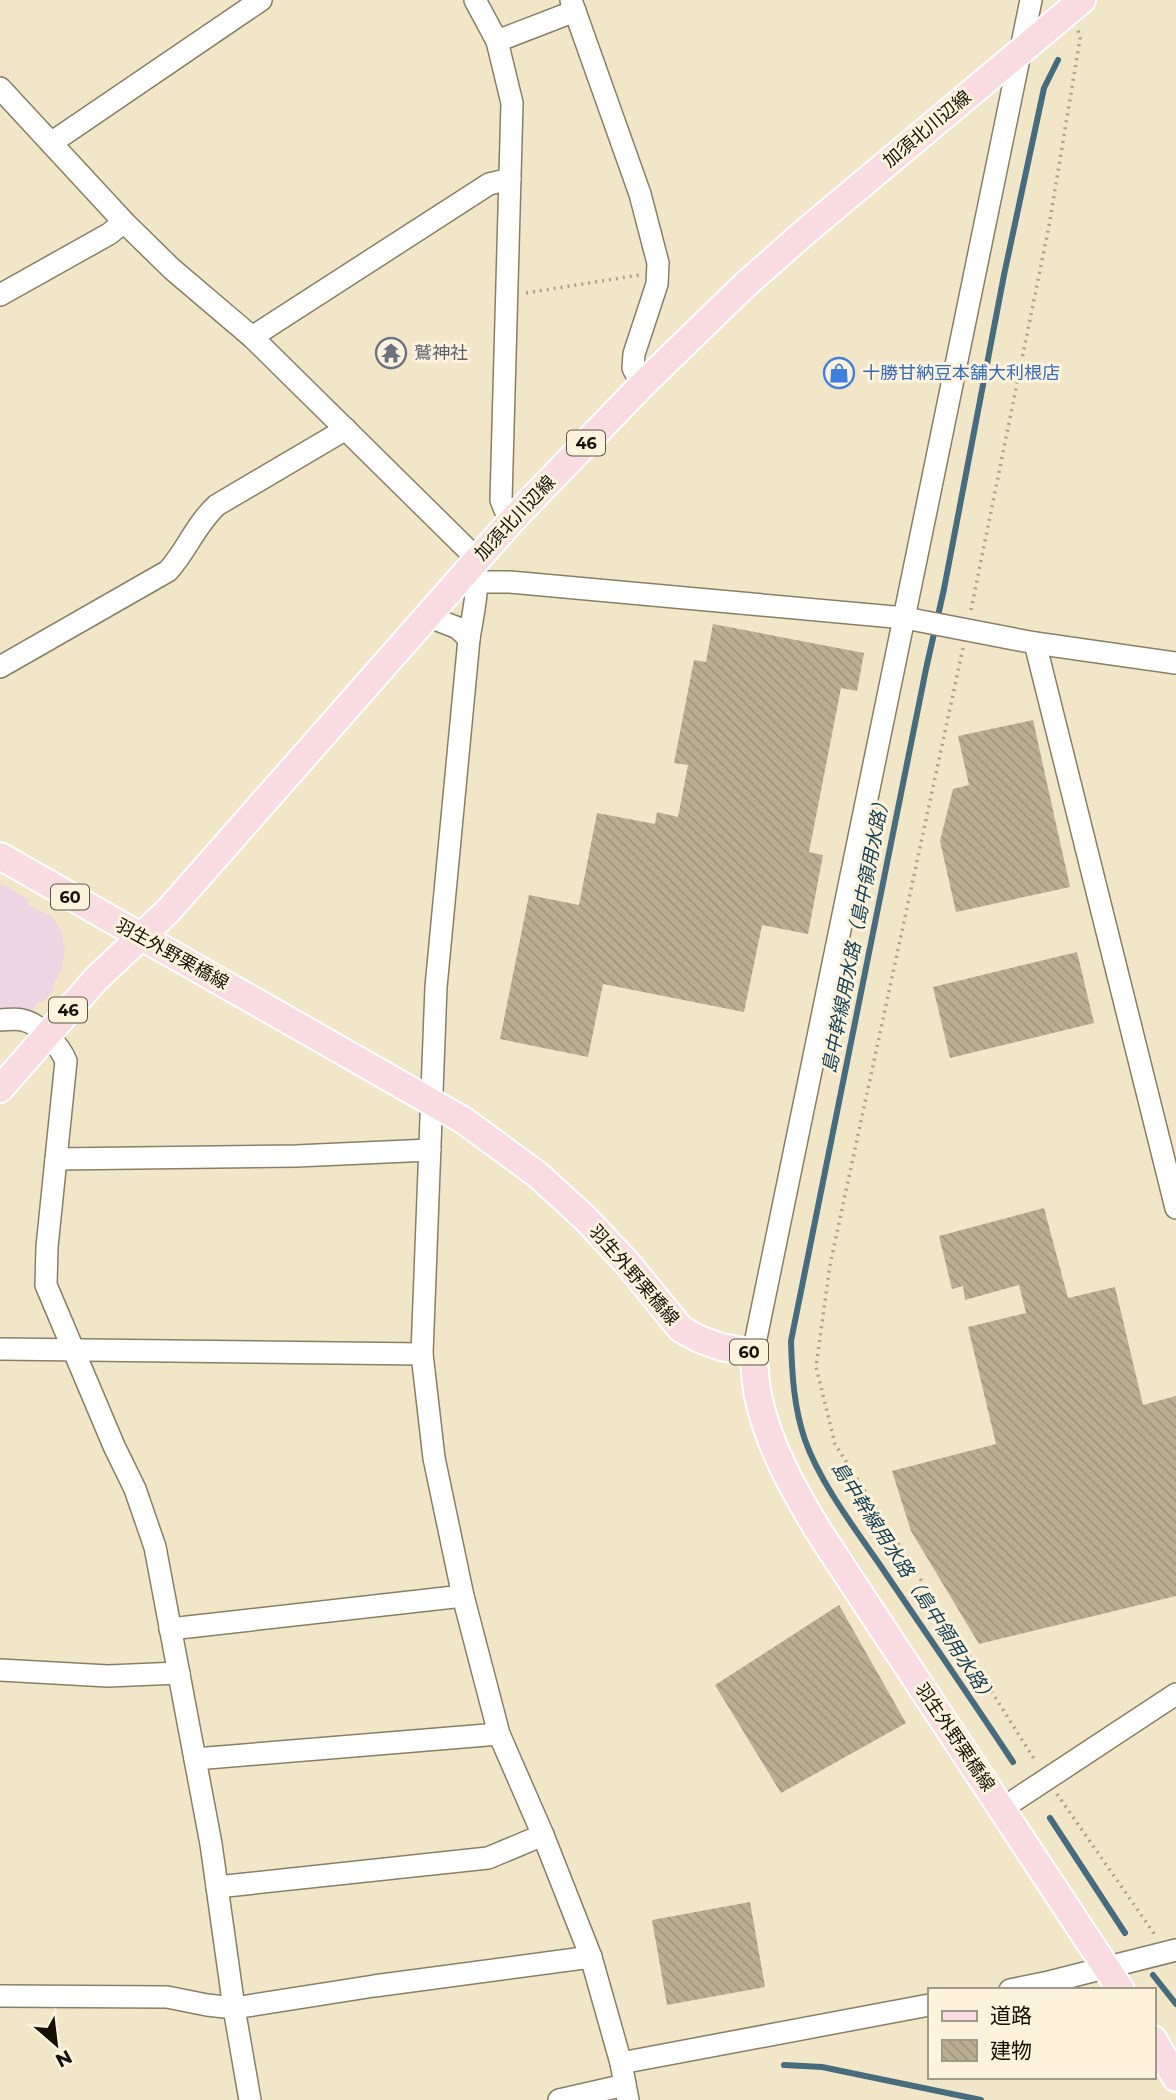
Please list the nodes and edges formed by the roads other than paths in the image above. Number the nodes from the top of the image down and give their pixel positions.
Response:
1 (261, 0) edge
2 (475, 0) edge
3 (1031, 0) edge
4 (1078, 4) edge
5 (573, 6) edge
6 (497, 41) junction
7 (1021, 51) junction
8 (0, 88) edge
9 (51, 143) junction
10 (510, 179) junction
11 (124, 222) junction
12 (0, 295) edge
13 (252, 337) junction
14 (642, 385) junction
15 (346, 429) junction
16 (513, 519) junction
17 (476, 572) junction
18 (427, 616) junction
19 (905, 618) junction
20 (469, 639) junction
21 (1035, 643) junction
22 (1176, 663) edge
23 (0, 667) edge
24 (0, 856) edge
25 (141, 937) junction
26 (0, 1020) edge
27 (45, 1035) junction
28 (0, 1089) edge
29 (432, 1102) junction
30 (430, 1150) junction
31 (56, 1159) junction
32 (1176, 1206) edge
33 (0, 1349) edge
34 (75, 1349) junction
35 (754, 1353) junction
36 (422, 1354) junction
37 (463, 1597) junction
38 (170, 1629) junction
39 (0, 1670) edge
40 (179, 1673) junction
41 (1176, 1694) edge
42 (499, 1734) junction
43 (195, 1759) junction
44 (1003, 1808) junction
45 (543, 1835) junction
46 (217, 1887) junction
47 (1170, 1951) edge
48 (591, 1957) junction
49 (1106, 1967) junction
50 (1020, 1988) edge
51 (1120, 1988) edge
52 (0, 1996) edge
53 (928, 2005) edge
54 (234, 2008) junction
55 (1155, 2042) edge
56 (621, 2063) junction
57 (1176, 2078) edge
58 (627, 2093) edge
59 (250, 2100) edge
60 (559, 2100) edge

1 - 9 street
2 - 6 street
3 - 7 street
4 - 7 main road, 加須北川辺線 / 46
5 - 6 street
5 - 14 street
6 - 10 street
7 - 14 main road, 加須北川辺線 / 46
7 - 19 street
8 - 9 street
9 - 11 street
10 - 13 street
10 - 16 street
11 - 12 street
11 - 13 street
13 - 15 street
14 - 16 main road, 加須北川辺線 / 46
15 - 17 street
15 - 23 street
16 - 17 main road, 加須北川辺線 / 46
17 - 18 main road, 加須北川辺線 / 46
17 - 19 street
17 - 20 street
18 - 20 street
18 - 25 main road, 加須北川辺線 / 46
19 - 21 street
19 - 35 street
20 - 29 street
21 - 22 street
21 - 32 street
24 - 25 main road, 羽生外野栗橋線 / 60
25 - 27 main road, 加須北川辺線 / 46
25 - 29 main road, 羽生外野栗橋線 / 60
26 - 27 street
27 - 28 main road, 加須北川辺線 / 46
27 - 31 street
29 - 30 street
29 - 35 main road, 羽生外野栗橋線 / 60
30 - 31 street
30 - 36 street
31 - 34 street
33 - 34 street
34 - 36 street
34 - 38 street
35 - 44 main road, 羽生外野栗橋線 / 60
36 - 37 street
37 - 38 street
37 - 42 street
38 - 40 street
39 - 40 street
40 - 43 street
41 - 44 street
42 - 43 street
42 - 45 street
43 - 46 street
44 - 49 main road, 羽生外野栗橋線 / 60
45 - 46 street
45 - 48 street
46 - 54 street
47 - 49 street
48 - 54 street
48 - 56 street
49 - 50 street
49 - 51 main road, 羽生外野栗橋線 / 60
52 - 54 street
53 - 56 street
54 - 59 street
55 - 57 main road
56 - 58 street
58 - 60 street

